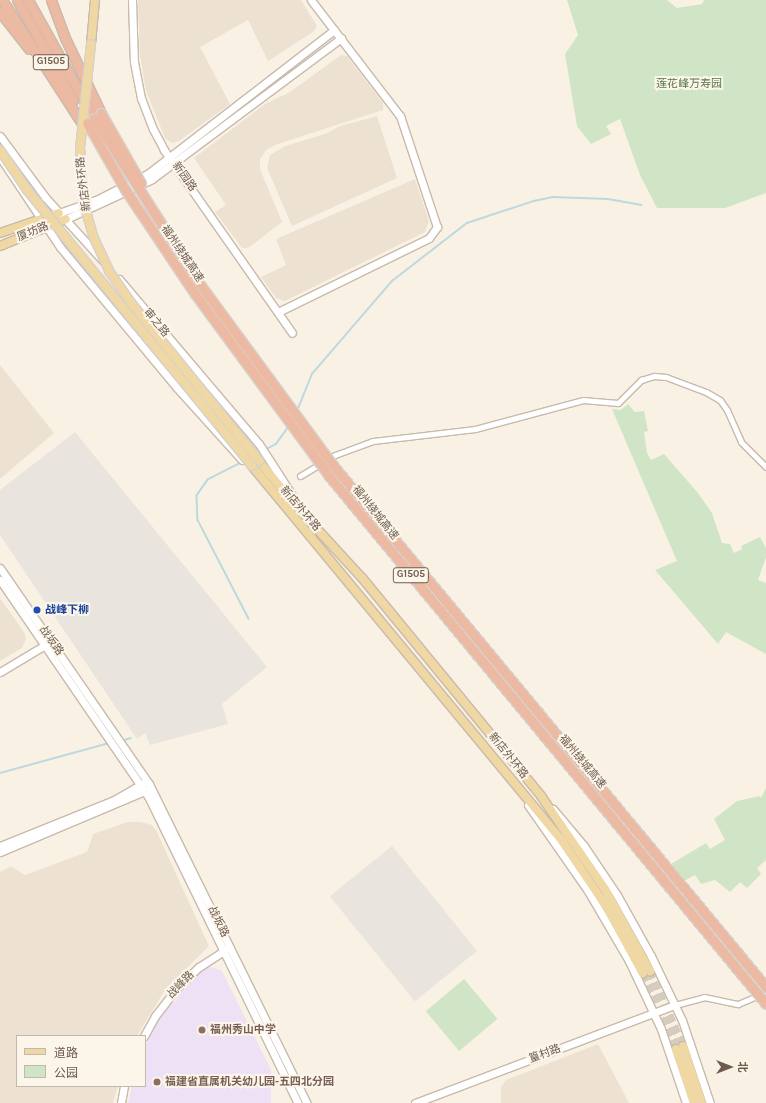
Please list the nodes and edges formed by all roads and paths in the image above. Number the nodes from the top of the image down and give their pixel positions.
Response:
1 (2, 0) edge
2 (17, 0) edge
3 (28, 0) edge
4 (51, 0) edge
5 (94, 0) edge
6 (132, 0) edge
7 (311, 0) edge
8 (0, 12) edge
9 (334, 30) junction
10 (341, 38) junction
11 (58, 87) junction
12 (91, 120) junction
13 (0, 136) edge
14 (0, 150) edge
15 (0, 158) edge
16 (172, 161) junction
17 (59, 213) junction
18 (42, 218) junction
19 (66, 219) junction
20 (48, 226) junction
21 (0, 234) edge
22 (0, 246) edge
23 (278, 312) junction
24 (292, 333) dead end
25 (254, 465) junction
26 (766, 467) edge
27 (300, 476) dead end
28 (305, 516) junction
29 (0, 568) edge
30 (0, 580) edge
31 (44, 645) junction
32 (0, 672) edge
33 (111, 735) junction
34 (144, 783) junction
35 (148, 790) junction
36 (519, 790) junction
37 (541, 796) junction
38 (0, 846) edge
39 (0, 852) edge
40 (227, 948) junction
41 (766, 987) edge
42 (766, 992) edge
43 (766, 1004) edge
44 (675, 1005) junction
45 (654, 1014) junction
46 (145, 1035) edge
47 (124, 1087) edge
48 (121, 1103) edge
49 (298, 1103) edge
50 (307, 1103) edge
51 (415, 1103) edge
52 (686, 1103) edge
53 (694, 1103) edge
54 (702, 1103) edge
55 (710, 1103) edge

1 - 11 highway
2 - 12 highway, 福州绕城高速 / G1505
3 - 12 highway, 福州绕城高速 / G1505
4 - 12 highway
5 - 25 main road, 新店外环路, bridge
6 - 16 main road, 新园路
7 - 9 main road
8 - 11 highway
9 - 10 main road
9 - 16 main road
10 - 16 main road
10 - 23 main road
11 - 12 highway
12 - 41 highway, 福州绕城高速 / G1505, bridge
12 - 43 highway, 福州绕城高速 / G1505, bridge
13 - 17 main road, 审之路
14 - 25 main road, 新店外环路, bridge
15 - 18 main road
16 - 17 main road
16 - 19 main road
16 - 23 main road, 新园路
17 - 18 main road, 厦坊路
17 - 19 main road, 审之路
18 - 20 main road
18 - 21 main road, 厦坊路
19 - 20 main road, 厦坊路
19 - 28 main road, 审之路
20 - 22 main road, 厦坊路
20 - 25 main road
23 - 24 main road, 新园路
25 - 28 main road, 新店外环路
25 - 36 main road, 新店外环路
26 - 27 street
28 - 37 main road, 新店外环路
29 - 33 main road, 战坂路
30 - 31 main road, 战坂路
31 - 32 main road
31 - 33 main road, 战坂路
33 - 34 main road, 战坂路
34 - 35 main road, 战坂路
34 - 38 main road
35 - 39 main road
35 - 40 main road, 战坂路
36 - 37 main road, 新店外环路
36 - 45 main road
37 - 44 main road
40 - 46 main road, 战峰路
40 - 49 main road, 战坂路
40 - 50 main road, 战坂路
42 - 44 street
44 - 45 main road, 篁村路
44 - 55 main road
45 - 51 main road, 篁村路
45 - 52 main road
47 - 48 main road
53 - 54 main road

